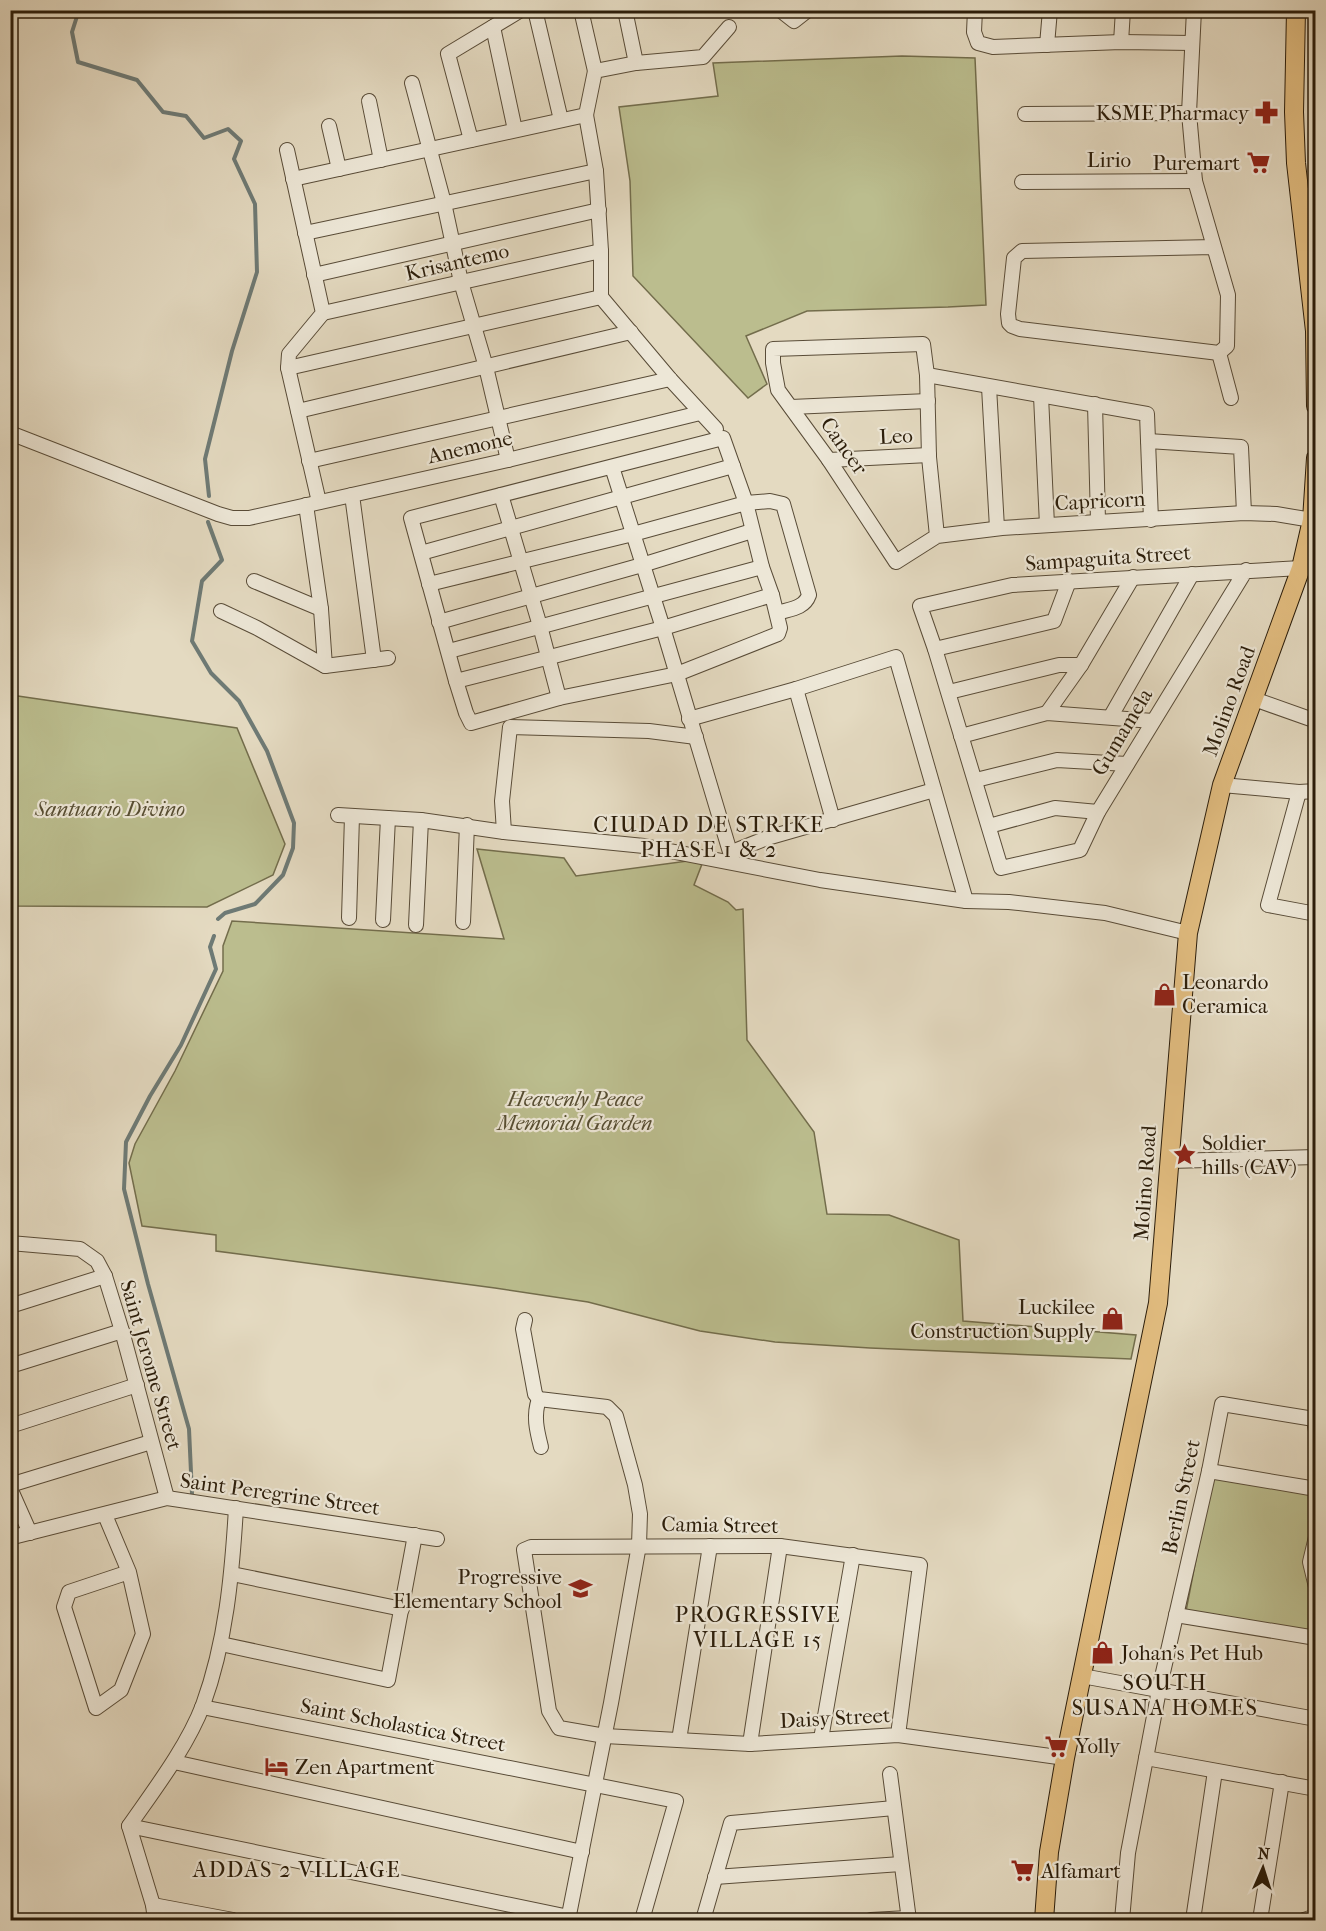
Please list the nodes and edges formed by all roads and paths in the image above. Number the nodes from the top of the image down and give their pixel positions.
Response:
1 (521, 10) edge
2 (535, 10) edge
3 (581, 10) edge
4 (625, 10) edge
5 (780, 10) edge
6 (808, 10) edge
7 (975, 10) edge
8 (1050, 10) edge
9 (1123, 10) edge
10 (1194, 10) edge
11 (1296, 10) edge
12 (494, 27) junction
13 (729, 27) dead end
14 (1121, 42) junction
15 (1192, 43) junction
16 (1047, 45) junction
17 (636, 63) junction
18 (595, 71) junction
19 (412, 83) dead end
20 (369, 101) dead end
21 (1189, 113) junction
22 (1025, 114) dead end
23 (586, 115) junction
24 (561, 120) junction
25 (328, 126) dead end
26 (515, 130) junction
27 (471, 140) junction
28 (287, 150) dead end
29 (428, 150) junction
30 (381, 160) junction
31 (339, 169) junction
32 (596, 171) junction
33 (293, 179) junction
34 (1195, 180) junction
35 (1022, 182) dead end
36 (1307, 195) edge
37 (444, 204) junction
38 (599, 210) junction
39 (305, 233) junction
40 (453, 243) junction
41 (1214, 247) junction
42 (601, 251) junction
43 (314, 275) junction
44 (461, 282) junction
45 (601, 297) junction
46 (323, 313) junction
47 (475, 326) junction
48 (631, 332) junction
49 (1219, 353) junction
50 (486, 367) junction
51 (288, 368) junction
52 (927, 375) junction
53 (670, 380) junction
54 (989, 387) junction
55 (1041, 396) junction
56 (1231, 398) dead end
57 (928, 401) junction
58 (1095, 404) junction
59 (791, 406) junction
60 (1316, 406) edge
61 (298, 411) junction
62 (700, 413) junction
63 (498, 418) junction
64 (716, 429) dead end
65 (10, 432) edge
66 (1148, 441) junction
67 (929, 455) junction
68 (1316, 458) edge
69 (508, 460) junction
70 (829, 460) junction
71 (309, 461) junction
72 (733, 466) junction
73 (612, 467) junction
74 (352, 495) junction
75 (501, 495) junction
76 (621, 497) junction
77 (746, 503) junction
78 (313, 504) junction
79 (1244, 513) junction
80 (1151, 520) junction
81 (1312, 520) junction
82 (1098, 521) junction
83 (1047, 525) junction
84 (511, 528) junction
85 (997, 528) junction
86 (752, 531) junction
87 (633, 534) junction
88 (937, 536) junction
89 (421, 553) junction
90 (520, 561) junction
91 (896, 562) joint
92 (642, 565) junction
93 (762, 567) junction
94 (1301, 568) junction
95 (1246, 570) junction
96 (1192, 574) junction
97 (1133, 577) junction
98 (254, 581) dead end
99 (1069, 581) junction
100 (429, 584) junction
101 (531, 595) junction
102 (772, 596) junction
103 (653, 597) junction
104 (321, 609) junction
105 (221, 611) dead end
106 (777, 613) junction
107 (439, 622) junction
108 (540, 626) junction
109 (663, 628) junction
110 (935, 649) junction
111 (449, 651) junction
112 (548, 658) junction
113 (1081, 665) junction
114 (325, 666) junction
115 (677, 674) junction
116 (456, 681) junction
117 (796, 689) junction
118 (949, 692) junction
119 (559, 698) junction
120 (1254, 699) junction
121 (1047, 713) junction
122 (1111, 716) junction
123 (689, 719) junction
124 (1154, 720) junction
125 (1316, 721) edge
126 (696, 736) junction
127 (961, 736) junction
128 (1127, 764) junction
129 (976, 780) junction
130 (1222, 785) junction
131 (934, 790) junction
132 (1316, 791) edge
133 (1299, 792) junction
134 (1098, 812) junction
135 (388, 818) junction
136 (421, 820) junction
137 (833, 820) junction
138 (467, 825) junction
139 (989, 826) junction
140 (504, 831) junction
141 (732, 857) junction
142 (966, 901) junction
143 (1316, 914) edge
144 (349, 918) dead end
145 (383, 920) dead end
146 (463, 922) dead end
147 (416, 925) dead end
148 (1188, 933) junction
149 (1316, 1157) edge
150 (1170, 1161) junction
151 (10, 1243) edge
152 (105, 1276) junction
153 (10, 1306) edge
154 (525, 1320) dead end
155 (122, 1331) junction
156 (10, 1366) edge
157 (137, 1385) junction
158 (539, 1400) junction
159 (1315, 1425) edge
160 (10, 1426) edge
161 (151, 1442) junction
162 (541, 1447) dead end
163 (1209, 1471) junction
164 (10, 1487) edge
165 (1316, 1489) edge
166 (167, 1498) junction
167 (236, 1508) junction
168 (105, 1515) junction
169 (30, 1533) junction
170 (415, 1535) junction
171 (13, 1537) dead end
172 (1316, 1537) edge
173 (437, 1539) dead end
174 (639, 1545) junction
175 (710, 1546) junction
176 (780, 1546) junction
177 (853, 1555) junction
178 (129, 1572) junction
179 (232, 1574) junction
180 (1316, 1587) edge
181 (402, 1609) junction
182 (1176, 1615) junction
183 (1316, 1638) edge
184 (221, 1644) junction
185 (1082, 1676) junction
186 (1159, 1690) junction
187 (202, 1707) junction
188 (1316, 1719) edge
189 (898, 1735) junction
190 (605, 1736) junction
191 (821, 1739) junction
192 (679, 1740) junction
193 (750, 1744) junction
194 (1065, 1758) junction
195 (1146, 1758) junction
196 (174, 1761) junction
197 (1215, 1771) junction
198 (890, 1774) dead end
199 (1282, 1782) junction
200 (595, 1785) junction
201 (1316, 1789) edge
202 (894, 1808) junction
203 (129, 1826) junction
204 (582, 1852) junction
205 (901, 1864) junction
206 (715, 1877) junction
207 (153, 1905) junction
208 (1316, 1916) edge
209 (569, 1919) edge
210 (908, 1919) edge
211 (155, 1920) edge
212 (233, 1920) edge
213 (642, 1920) edge
214 (703, 1920) edge
215 (872, 1920) edge
216 (1044, 1920) edge
217 (1122, 1920) edge
218 (1193, 1920) edge
219 (1260, 1920) edge
220 (1304, 1920) edge

1 - 12 street
2 - 24 street
3 - 18 street
4 - 17 street
5 - 6 street
7 - 16 street
8 - 16 street
9 - 14 street
10 - 15 street
11 - 36 main road
12 - 26 street
12 - 27 street
13 - 17 street
14 - 15 street
14 - 16 street
15 - 21 street
17 - 18 street
18 - 23 street
19 - 29 street
20 - 30 street
21 - 22 street
21 - 34 street
23 - 24 street
23 - 32 street
24 - 26 street
25 - 31 street
26 - 27 street
27 - 29 street
28 - 33 street
29 - 30 street
29 - 37 street
30 - 31 street
31 - 33 street
32 - 37 street
32 - 38 street
33 - 39 street
34 - 35 street, Lirio
34 - 41 street
36 - 60 main road
37 - 39 street
37 - 40 street
38 - 40 street
38 - 42 street
39 - 43 street
40 - 43 street
40 - 44 street
41 - 49 street
41 - 49 street
42 - 44 street, Krisantemo
42 - 45 street
43 - 46 street
44 - 46 street, Krisantemo
44 - 47 street
45 - 47 street
45 - 48 street
46 - 51 street
47 - 50 street
47 - 51 street
48 - 50 street
48 - 53 street
49 - 56 street
50 - 61 street
50 - 63 street
51 - 61 street
52 - 54 street
52 - 57 street
52 - 59 street, Cancer
53 - 62 street
53 - 63 street
54 - 55 street
54 - 85 street
55 - 58 street
55 - 83 street
57 - 59 street
57 - 67 street
58 - 66 street
58 - 82 street
59 - 70 street, Cancer
61 - 71 street
62 - 64 street
62 - 69 street, Anemone
63 - 69 street
63 - 71 street
65 - 78 street, Anemone
66 - 79 street
66 - 80 street
67 - 70 street, Leo
67 - 88 street
68 - 81 main road, Molino Road
69 - 74 street, Anemone
70 - 91 street, Cancer
71 - 78 street
72 - 73 street
72 - 76 street
72 - 77 street
73 - 75 street
73 - 76 street
74 - 78 street, Anemone
74 - 114 street
75 - 84 street
75 - 89 street
76 - 84 street
76 - 87 street
77 - 86 street
77 - 87 street
77 - 106 street
78 - 104 street
79 - 80 street, Capricorn
79 - 81 street, Capricorn
80 - 82 street, Capricorn
81 - 94 main road, Molino Road
82 - 83 street, Capricorn
83 - 85 street, Capricorn
84 - 89 street
84 - 90 street
85 - 88 street, Capricorn
86 - 92 street
86 - 93 street
87 - 90 street
87 - 92 street
88 - 91 street, Capricorn
89 - 100 street
90 - 100 street
90 - 101 street
92 - 101 street
92 - 103 street
93 - 102 street
93 - 103 street
94 - 95 street, Sampaguita Street
94 - 120 main road, Molino Road
95 - 96 street, Sampaguita Street
95 - 124 street, Gumamela
96 - 97 street, Sampaguita Street
96 - 122 street
97 - 99 street, Sampaguita Street
97 - 113 street
98 - 104 street
99 - 110 street
99 - 110 street, Sampaguita Street
100 - 107 street
101 - 107 street
101 - 108 street
102 - 106 street
102 - 109 street
103 - 108 street
103 - 109 street
104 - 114 street
105 - 114 street
106 - 115 street
107 - 111 street
108 - 111 street
108 - 112 street
109 - 112 street
109 - 115 street
110 - 118 street
111 - 116 street
112 - 116 street
112 - 119 street
113 - 118 street
113 - 121 street
115 - 119 street
115 - 123 street
116 - 119 street
117 - 123 street
117 - 131 street
117 - 137 street
118 - 127 street
120 - 125 street
120 - 130 main road, Molino Road
121 - 122 street
121 - 127 street
122 - 124 street
123 - 126 street
124 - 128 street, Gumamela
126 - 140 street
126 - 141 street
127 - 129 street
128 - 129 street
128 - 134 street, Gumamela
129 - 139 street
130 - 133 street
130 - 148 main road, Molino Road
131 - 137 street
131 - 142 street
132 - 133 street
133 - 143 street
134 - 139 street
134 - 139 street, Gumamela
135 - 136 street
135 - 144 street
135 - 145 street
136 - 138 street
136 - 147 street
137 - 141 street
138 - 140 street
138 - 146 street
140 - 141 street
141 - 142 street
142 - 148 street
148 - 150 main road, Molino Road
149 - 150 street
150 - 185 main road, Molino Road
151 - 152 street, Saint Jerome Street
152 - 153 street
152 - 155 street, Saint Jerome Street
154 - 158 street
155 - 156 street
155 - 157 street, Saint Jerome Street
157 - 160 street
157 - 161 street, Saint Jerome Street
158 - 162 street
158 - 174 street
159 - 163 street, Berlin Street
161 - 164 street
161 - 166 street, Saint Jerome Street
163 - 165 street
163 - 182 street, Berlin Street
164 - 169 street
166 - 167 street, Saint Peregrine Street
166 - 168 street, Saint Peregrine Street
167 - 170 street, Saint Peregrine Street
167 - 179 street
168 - 169 street, Saint Peregrine Street
168 - 178 street
169 - 171 street, Saint Peregrine Street
170 - 173 street, Saint Peregrine Street
170 - 181 street
172 - 180 street
174 - 175 street, Camia Street
174 - 190 street, Camia Street
174 - 190 street, Daisy Street
175 - 176 street, Camia Street
175 - 192 street
176 - 177 street, Camia Street
176 - 193 street
177 - 189 street, Camia Street
177 - 191 street
178 - 178 street
179 - 181 street
179 - 184 street
181 - 184 street
182 - 183 street
182 - 186 street, Berlin Street
184 - 187 street
185 - 186 street
185 - 194 main road, Molino Road
186 - 188 street
186 - 195 street, Berlin Street
187 - 196 street
187 - 200 street, Saint Scholastica Street
189 - 191 street, Daisy Street
189 - 194 street, Daisy Street
190 - 192 street, Daisy Street
190 - 200 street, Camia Street
191 - 193 street, Daisy Street
192 - 193 street, Daisy Street
194 - 216 main road, Molino Road
195 - 197 street
195 - 217 street, Berlin Street
196 - 203 street
196 - 204 street
197 - 199 street
197 - 218 street
198 - 202 street
199 - 201 street
199 - 219 street
200 - 204 street, Camia Street
200 - 213 street, Saint Scholastica Street
202 - 205 street
202 - 206 street
203 - 207 street
203 - 209 street
204 - 209 street, Camia Street
205 - 206 street
205 - 210 street
206 - 214 street
207 - 211 street
207 - 212 street
208 - 220 street
210 - 215 street

